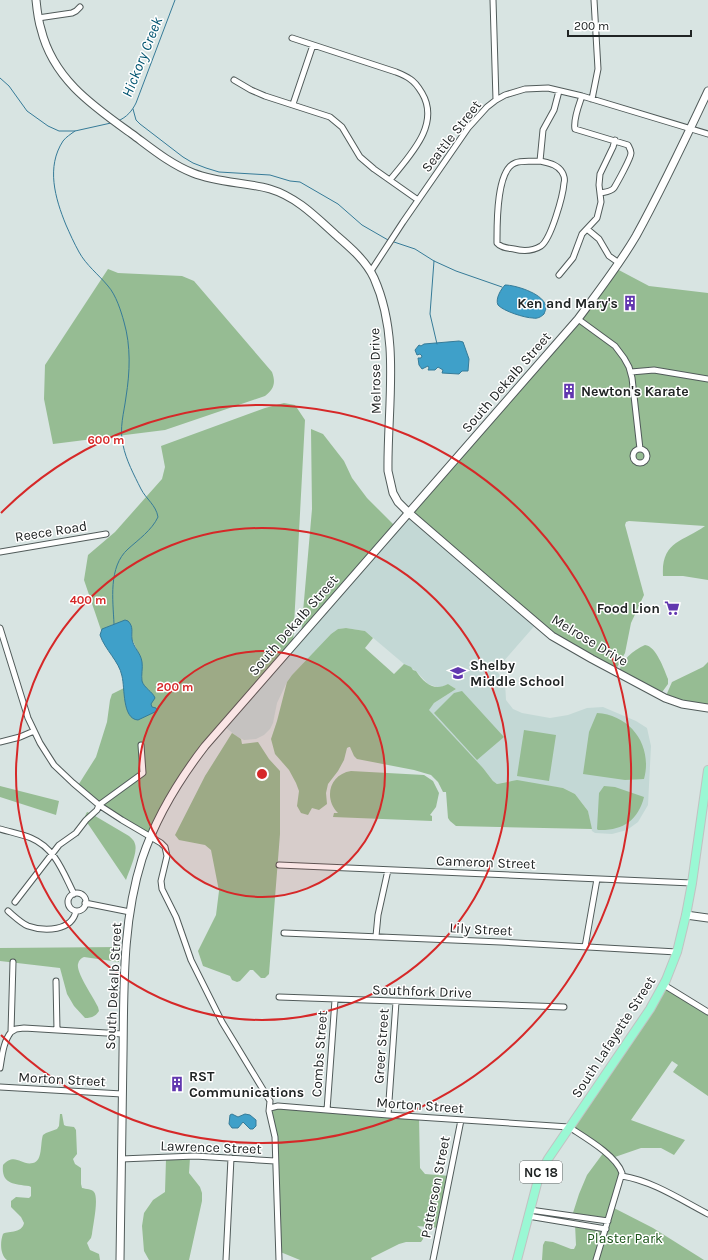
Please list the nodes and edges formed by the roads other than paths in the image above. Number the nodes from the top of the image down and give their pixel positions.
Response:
1 (36, 0) edge
2 (493, 0) edge
3 (594, 0) edge
4 (80, 7) dead end
5 (38, 18) junction
6 (292, 38) dead end
7 (313, 45) junction
8 (234, 80) dead end
9 (559, 91) junction
10 (708, 91) edge
11 (582, 96) junction
12 (592, 99) junction
13 (496, 100) junction
14 (293, 104) junction
15 (690, 129) junction
16 (708, 134) edge
17 (615, 140) junction
18 (540, 161) junction
19 (390, 180) junction
20 (600, 193) junction
21 (418, 200) junction
22 (587, 229) junction
23 (619, 263) junction
24 (371, 271) junction
25 (559, 275) dead end
26 (578, 319) junction
27 (630, 372) junction
28 (708, 379) edge
29 (640, 449) dead end
30 (409, 513) junction
31 (106, 534) dead end
32 (0, 552) edge
33 (0, 628) edge
34 (708, 708) edge
35 (34, 732) junction
36 (0, 742) edge
37 (141, 745) dead end
38 (708, 770) edge
39 (99, 805) junction
40 (0, 829) edge
41 (150, 837) junction
42 (52, 853) junction
43 (279, 865) dead end
44 (388, 870) junction
45 (597, 879) junction
46 (692, 883) junction
47 (74, 894) junction
48 (15, 902) dead end
49 (85, 903) junction
50 (8, 911) dead end
51 (76, 911) junction
52 (130, 912) junction
53 (686, 915) junction
54 (708, 918) edge
55 (284, 933) dead end
56 (376, 936) junction
57 (586, 947) junction
58 (677, 952) junction
59 (13, 962) dead end
60 (56, 981) dead end
61 (664, 985) junction
62 (279, 997) dead end
63 (335, 1000) junction
64 (396, 1002) junction
65 (564, 1007) dead end
66 (708, 1012) edge
67 (57, 1030) junction
68 (11, 1032) junction
69 (123, 1034) junction
70 (0, 1068) edge
71 (0, 1087) edge
72 (122, 1094) junction
73 (270, 1108) junction
74 (327, 1110) junction
75 (388, 1115) junction
76 (460, 1120) junction
77 (569, 1127) junction
78 (231, 1158) junction
79 (121, 1159) junction
80 (276, 1161) junction
81 (622, 1176) junction
82 (529, 1213) junction
83 (708, 1214) edge
84 (608, 1221) junction
85 (606, 1229) junction
86 (120, 1260) edge
87 (226, 1260) edge
88 (279, 1260) edge
89 (433, 1260) edge
90 (517, 1260) edge
91 (596, 1260) edge

1 - 5 main road, Melrose Drive
2 - 13 street
3 - 12 street
4 - 5 street
5 - 24 main road, Melrose Drive
6 - 7 street
7 - 14 street
7 - 19 street
8 - 14 street
9 - 11 street, Seattle Street
9 - 13 street, Seattle Street
9 - 18 street
10 - 15 main road, South Dekalb Street
11 - 12 street, Seattle Street
11 - 17 street
12 - 15 street, Seattle Street
13 - 21 street, Seattle Street
14 - 19 street
15 - 16 street, Seattle Street
15 - 23 main road, South Dekalb Street
17 - 20 street
17 - 20 street
18 - 18 street
19 - 21 street
20 - 22 street
21 - 24 street, Seattle Street
22 - 23 street
22 - 25 street
23 - 26 main road, South Dekalb Street
24 - 30 main road, Melrose Drive
26 - 27 street
26 - 30 main road, South Dekalb Street
27 - 28 street
27 - 29 street
30 - 34 main road, Melrose Drive
30 - 41 main road, South Dekalb Street
31 - 32 street, Reece Road
33 - 35 street
35 - 36 street
35 - 39 street
37 - 39 street
38 - 46 main road, South Lafayette Street / NC 18
39 - 41 street
39 - 42 street
40 - 42 street
41 - 52 main road, South Dekalb Street
41 - 73 street
42 - 47 street
42 - 48 street
43 - 44 street, Cameron Street
44 - 45 street, Cameron Street
44 - 56 street
45 - 46 street, Cameron Street
45 - 57 street
46 - 53 main road, South Lafayette Street / NC 18
47 - 49 street
47 - 51 street
49 - 51 street
49 - 52 street
50 - 51 street
52 - 69 main road, South Dekalb Street
53 - 54 main road
53 - 58 main road, South Lafayette Street / NC 18
55 - 56 street, Lily Street
56 - 57 street, Lily Street
57 - 58 street, Lily Street
58 - 61 main road, South Lafayette Street / NC 18
59 - 68 street
60 - 67 street
61 - 66 street
61 - 77 main road, South Lafayette Street / NC 18
62 - 63 street, Southfork Drive
63 - 64 street, Southfork Drive
63 - 74 street, Combs Street
64 - 65 street, Southfork Drive
64 - 75 street, Greer Street
67 - 68 street
67 - 69 street
68 - 70 street
69 - 72 main road, South Dekalb Street
71 - 72 street, Morton Street
72 - 79 main road, South Dekalb Street
73 - 74 street, Morton Street
73 - 80 street
74 - 75 street, Morton Street
75 - 76 street, Morton Street
76 - 77 street, Morton Street
76 - 89 street, Patterson Street
77 - 81 street
77 - 82 main road, South Lafayette Street / NC 18
78 - 79 street, Lawrence Street
78 - 80 street, Lawrence Street
78 - 87 street
79 - 86 main road, South Dekalb Street
80 - 88 street
81 - 83 street
81 - 84 street
82 - 84 street
82 - 85 street
82 - 90 main road, South Lafayette Street / NC 18
84 - 85 street
85 - 91 street

